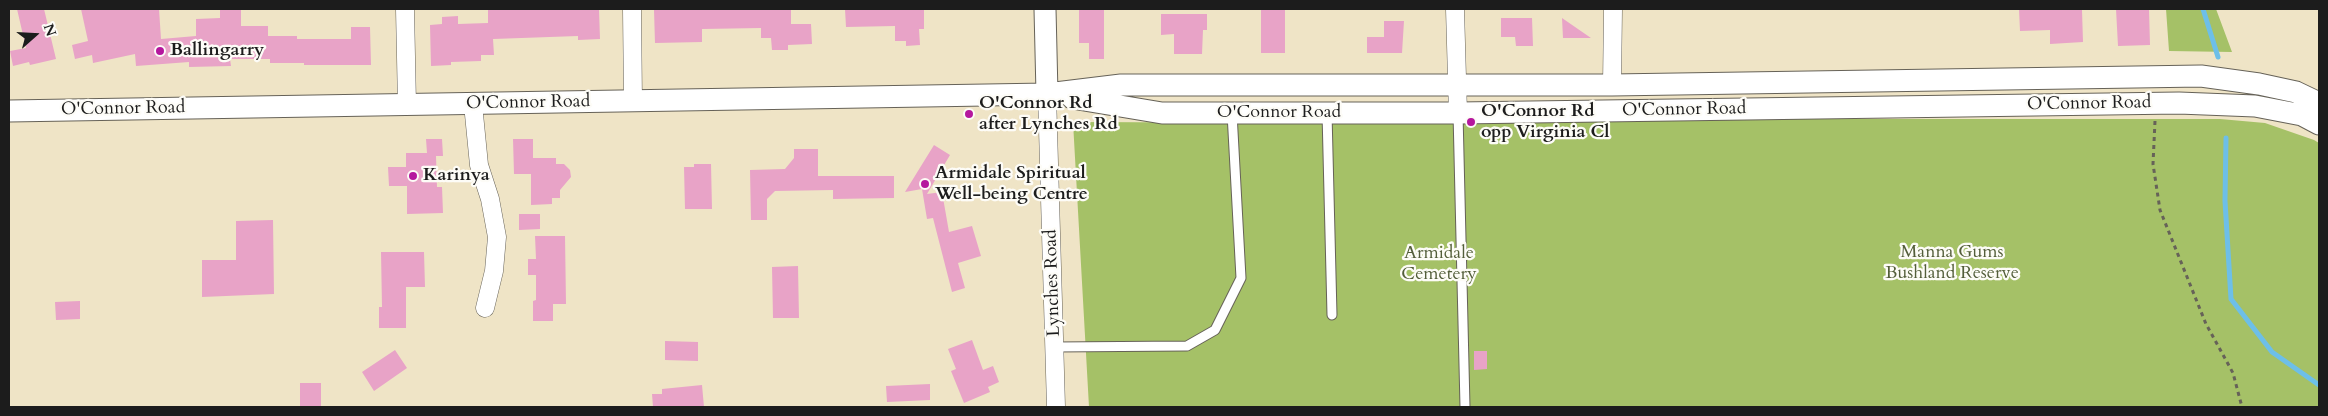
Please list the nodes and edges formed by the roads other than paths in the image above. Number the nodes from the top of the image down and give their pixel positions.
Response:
1 (405, 9) edge
2 (632, 9) edge
3 (1045, 9) edge
4 (1456, 9) edge
5 (1613, 9) edge
6 (1612, 85) junction
7 (1457, 86) junction
8 (1047, 94) junction
9 (633, 102) junction
10 (2319, 103) edge
11 (473, 104) junction
12 (407, 105) junction
13 (9, 111) edge
14 (1232, 113) junction
15 (1327, 113) junction
16 (1458, 113) junction
17 (2319, 124) edge
18 (485, 308) dead end
19 (1332, 315) dead end
20 (1054, 347) junction
21 (1056, 407) edge
22 (1464, 407) edge

1 - 12 street
2 - 9 street
3 - 8 street, Lynches Road
4 - 7 street
5 - 6 street
6 - 7 street, O'Connor Road
6 - 10 street, O'Connor Road
7 - 8 street, O'Connor Road
7 - 16 street
8 - 9 street, O'Connor Road
8 - 14 street, O'Connor Road
8 - 20 street, Lynches Road
9 - 11 street, O'Connor Road
11 - 12 street, O'Connor Road
11 - 18 street
12 - 13 street, O'Connor Road
14 - 15 street, O'Connor Road
14 - 20 lane
15 - 16 street, O'Connor Road
15 - 19 lane
16 - 17 street, O'Connor Road
16 - 22 lane
20 - 21 street, Lynches Road

